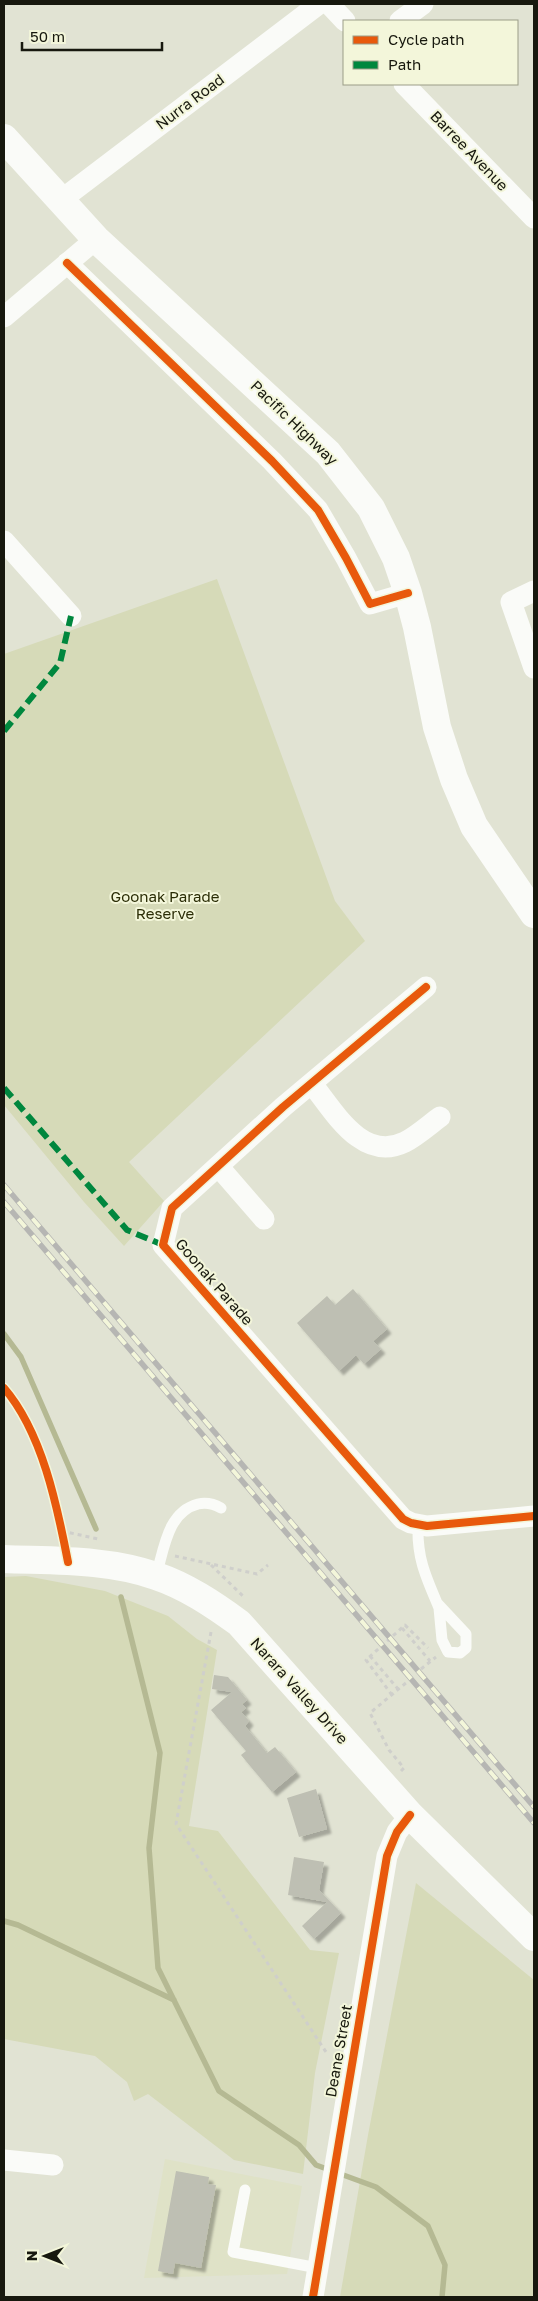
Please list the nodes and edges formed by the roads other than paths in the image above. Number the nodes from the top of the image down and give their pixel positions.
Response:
1 (319, 4) edge
2 (329, 4) edge
3 (423, 4) edge
4 (344, 20) edge
5 (401, 20) edge
6 (405, 85) edge
7 (4, 138) edge
8 (61, 200) junction
9 (534, 218) edge
10 (96, 239) junction
11 (67, 263) junction
12 (4, 317) edge
13 (4, 541) edge
14 (534, 592) edge
15 (408, 593) junction
16 (71, 616) dead end
17 (534, 668) edge
18 (534, 914) edge
19 (426, 987) dead end
20 (312, 1084) junction
21 (440, 1117) dead end
22 (218, 1166) junction
23 (264, 1219) dead end
24 (221, 1508) dead end
25 (534, 1516) edge
26 (418, 1525) junction
27 (4, 1559) edge
28 (156, 1576) junction
29 (437, 1603) dead end
30 (410, 1815) junction
31 (534, 1937) edge
32 (4, 2160) edge
33 (53, 2165) dead end
34 (245, 2190) dead end
35 (318, 2268) junction
36 (312, 2297) edge

1 - 8 street, Nurra Road
2 - 4 street
3 - 5 street
6 - 9 street, Barree Avenue
7 - 8 main road, Pacific Highway
8 - 10 main road, Pacific Highway
10 - 11 street
10 - 15 main road, Pacific Highway
11 - 12 street
11 - 15 street
13 - 16 street
14 - 17 street
15 - 18 main road, Pacific Highway
19 - 20 street, Goonak Parade
20 - 21 street
20 - 22 street, Goonak Parade
22 - 23 street
22 - 26 street, Goonak Parade
24 - 28 lane
25 - 26 street, Goonak Parade
26 - 29 lane
27 - 28 main road, Narara Valley Drive
28 - 30 main road, Narara Valley Drive
30 - 31 main road, Narara Valley Drive
30 - 35 street, Deane Street
32 - 33 street
34 - 35 lane
35 - 36 street, Deane Street

